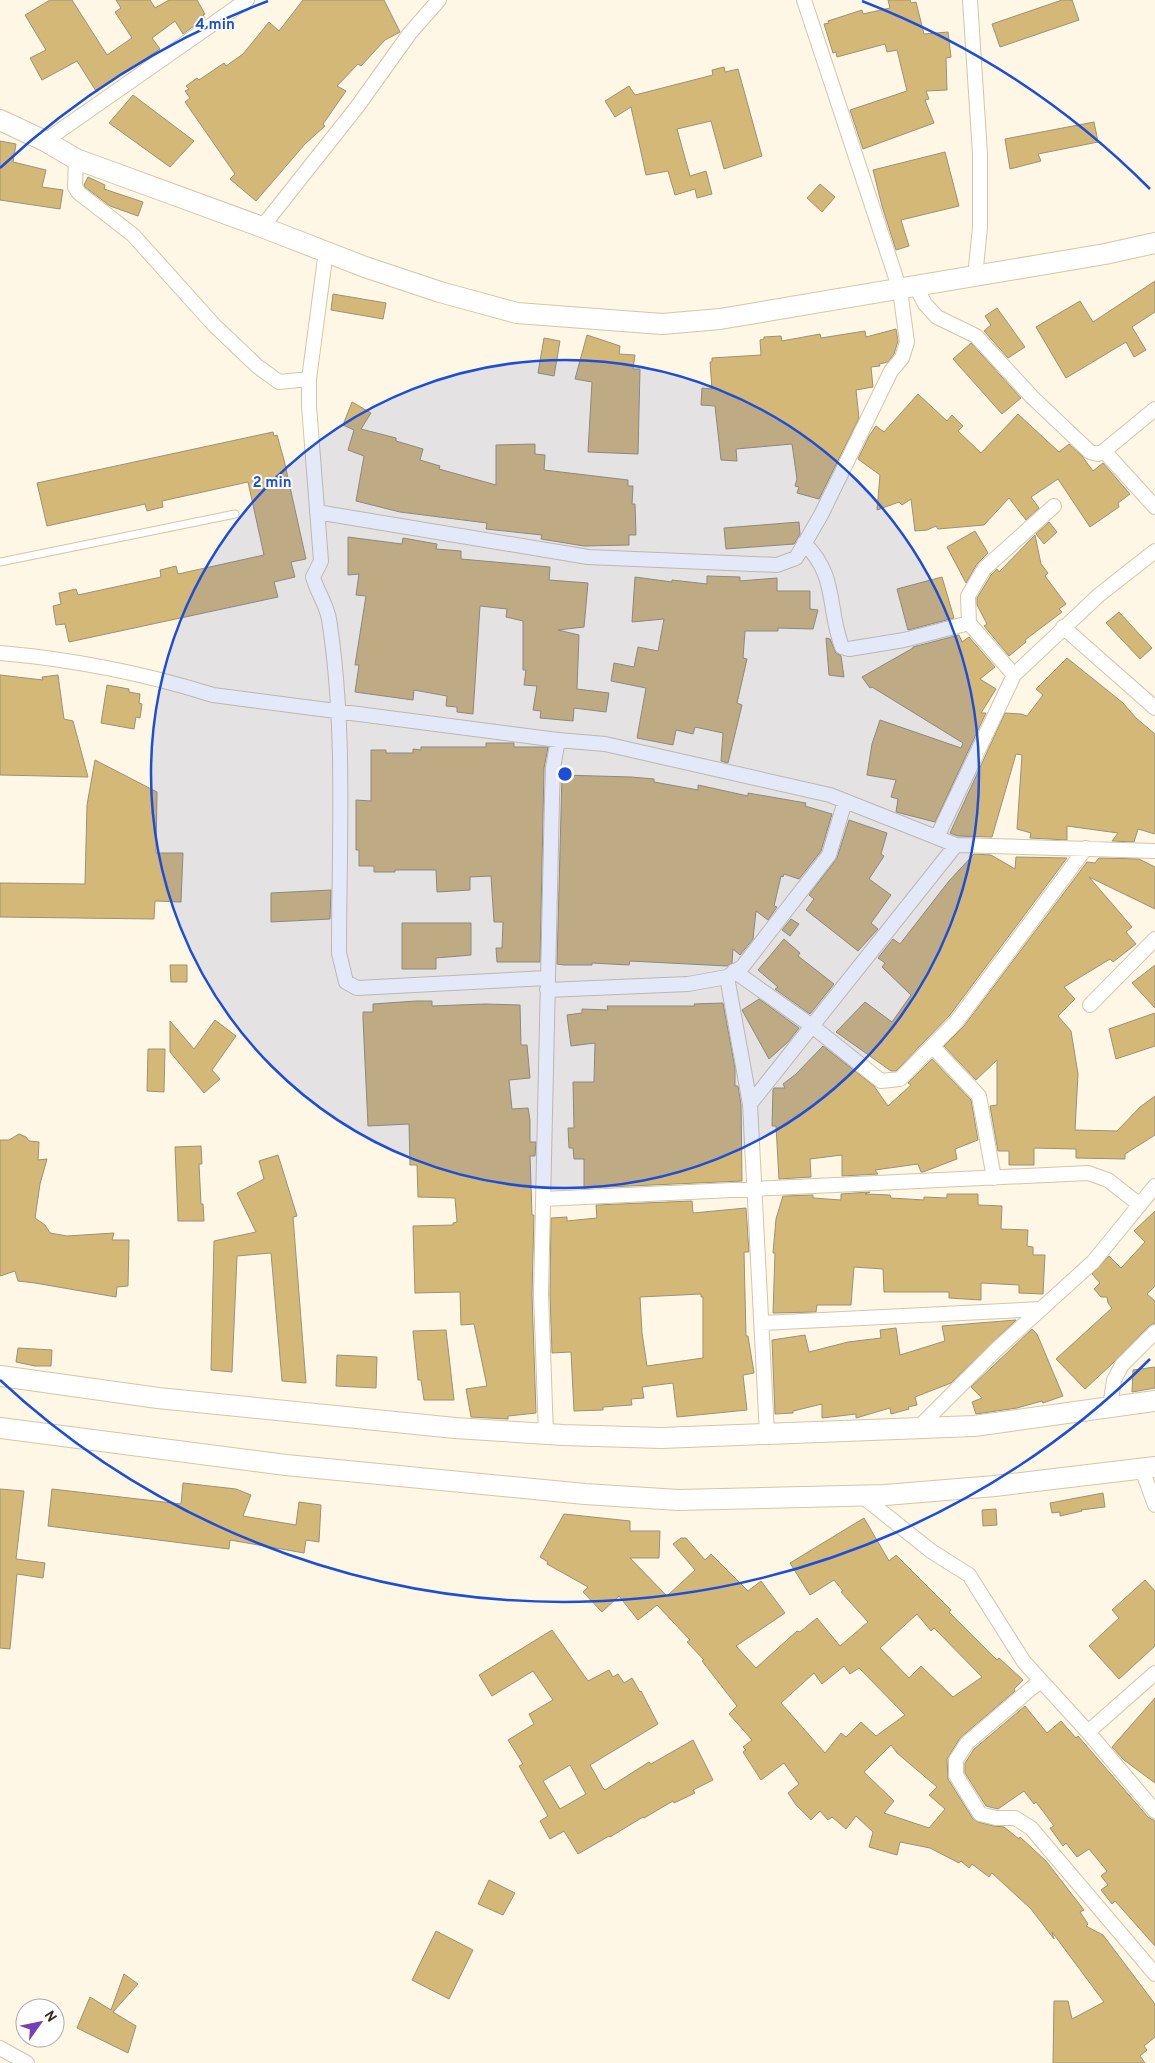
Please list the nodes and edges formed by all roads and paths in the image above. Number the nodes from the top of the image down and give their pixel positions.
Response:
1 (247, 0) edge
2 (439, 0) edge
3 (804, 0) edge
4 (970, 0) edge
5 (0, 120) edge
6 (45, 141) junction
7 (76, 159) junction
8 (262, 226) junction
9 (1155, 242) edge
10 (326, 251) junction
11 (975, 277) junction
12 (908, 289) junction
13 (309, 379) junction
14 (1155, 409) edge
15 (1104, 451) junction
16 (1054, 506) dead end
17 (1155, 507) edge
18 (318, 512) junction
19 (235, 514) dead end
20 (804, 543) junction
21 (1155, 551) edge
22 (0, 562) edge
23 (970, 623) junction
24 (1063, 627) junction
25 (0, 653) edge
26 (1014, 675) junction
27 (1155, 708) edge
28 (339, 711) junction
29 (558, 740) junction
30 (845, 801) junction
31 (937, 837) junction
32 (956, 845) junction
33 (1086, 848) junction
34 (1155, 851) edge
35 (1155, 939) edge
36 (731, 974) junction
37 (547, 984) junction
38 (1090, 1005) dead end
39 (812, 1026) junction
40 (933, 1047) junction
41 (750, 1104) junction
42 (994, 1178) junction
43 (1155, 1186) edge
44 (755, 1189) junction
45 (542, 1199) junction
46 (1140, 1205) junction
47 (1041, 1309) junction
48 (762, 1323) junction
49 (1155, 1332) edge
50 (0, 1376) edge
51 (1155, 1401) edge
52 (1110, 1407) junction
53 (0, 1428) edge
54 (917, 1429) junction
55 (546, 1434) junction
56 (767, 1434) junction
57 (1148, 1468) edge
58 (862, 1496) junction
59 (1155, 1505) edge
60 (1155, 1673) edge
61 (1040, 1681) junction
62 (1088, 1732) junction
63 (1155, 1811) edge
64 (1155, 1974) edge
65 (0, 2048) edge
66 (27, 2063) edge

1 - 6 street
2 - 8 street
3 - 12 street
4 - 11 street
5 - 6 street
6 - 7 street
7 - 8 street
7 - 13 street
8 - 10 street
9 - 11 street
10 - 12 street
10 - 13 street
11 - 12 street
12 - 15 street
12 - 20 street
13 - 18 street
14 - 15 street
15 - 17 street
16 - 23 street
18 - 20 street
18 - 28 street
19 - 22 lane
20 - 23 street
21 - 24 street
23 - 26 street
24 - 26 street
24 - 27 street
25 - 28 street
26 - 31 street
28 - 29 street
28 - 37 street
29 - 30 street
29 - 37 street
30 - 31 street
30 - 36 street
31 - 32 street
32 - 33 street
32 - 39 street
33 - 34 street
33 - 40 street
35 - 38 street
36 - 37 street
36 - 39 street
36 - 41 street
37 - 45 street
39 - 40 street
39 - 41 street
40 - 42 street
41 - 44 street
42 - 44 street
42 - 46 street
43 - 46 street
44 - 45 street
44 - 48 street
45 - 55 street
46 - 47 street
47 - 48 street
47 - 54 street
48 - 56 street
49 - 52 street
50 - 55 street
51 - 52 street
52 - 54 street
53 - 58 street
54 - 56 street
55 - 56 street
57 - 58 street
57 - 59 street
58 - 61 street
60 - 62 street
61 - 62 street
61 - 64 street
62 - 63 street
65 - 66 street

